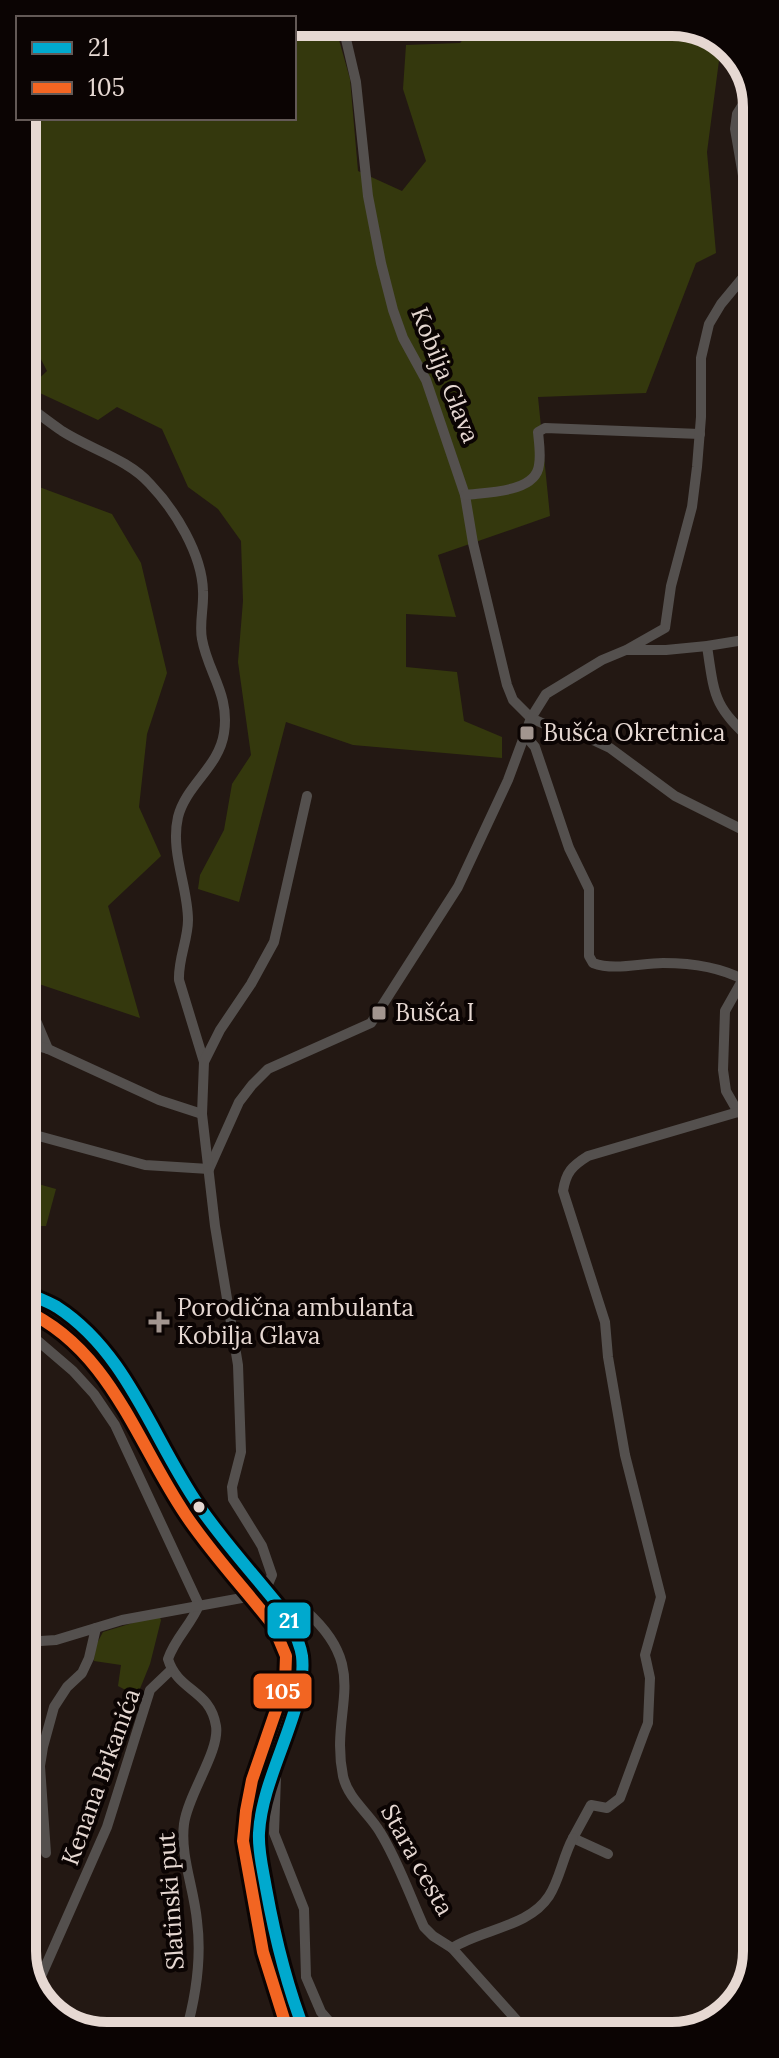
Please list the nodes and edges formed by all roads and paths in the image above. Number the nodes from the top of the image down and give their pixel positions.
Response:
1 (347, 36) edge
2 (743, 105) edge
3 (741, 174) joint
4 (743, 184) edge
5 (743, 277) edge
6 (36, 412) edge
7 (700, 434) junction
8 (465, 495) junction
9 (743, 638) edge
10 (707, 646) junction
11 (626, 650) junction
12 (531, 718) junction
13 (743, 732) edge
14 (524, 734) junction
15 (307, 796) dead end
16 (743, 830) edge
17 (743, 980) edge
18 (743, 982) edge
19 (36, 1020) edge
20 (36, 1046) edge
21 (48, 1049) junction
22 (204, 1062) junction
23 (738, 1112) junction
24 (202, 1114) junction
25 (743, 1114) edge
26 (36, 1135) edge
27 (209, 1169) junction
28 (36, 1298) edge
29 (36, 1339) edge
30 (266, 1589) junction
31 (199, 1605) junction
32 (287, 1616) junction
33 (96, 1628) junction
34 (36, 1641) edge
35 (171, 1670) junction
36 (278, 1752) junction
37 (573, 1838) junction
38 (46, 1853) dead end
39 (608, 1854) dead end
40 (452, 1948) junction
41 (41, 1977) edge
42 (188, 2022) edge
43 (300, 2022) edge
44 (330, 2022) edge
45 (518, 2022) edge

1 - 8 street, Kobilja Glava
2 - 3 street
3 - 4 street
5 - 7 street
6 - 22 street
7 - 8 street
7 - 11 street
8 - 12 street, Kobilja Glava
9 - 10 street
10 - 11 street
10 - 13 street
11 - 12 street
12 - 14 street
12 - 16 street
14 - 17 street
14 - 27 street
15 - 22 street
18 - 23 street
19 - 21 street
20 - 21 street
21 - 24 street
22 - 24 street
23 - 25 street
23 - 37 street
24 - 27 street
26 - 27 street
27 - 30 street
28 - 30 main road
29 - 31 street
30 - 31 street
30 - 32 main road
31 - 33 street
31 - 35 street
32 - 36 main road
32 - 40 street, Stara cesta
33 - 34 street
33 - 38 street
35 - 41 street, Kenana Brkanića
35 - 42 street, Slatinski put
36 - 43 main road
36 - 44 street
37 - 39 street
37 - 40 street
40 - 45 street, Stara cesta

